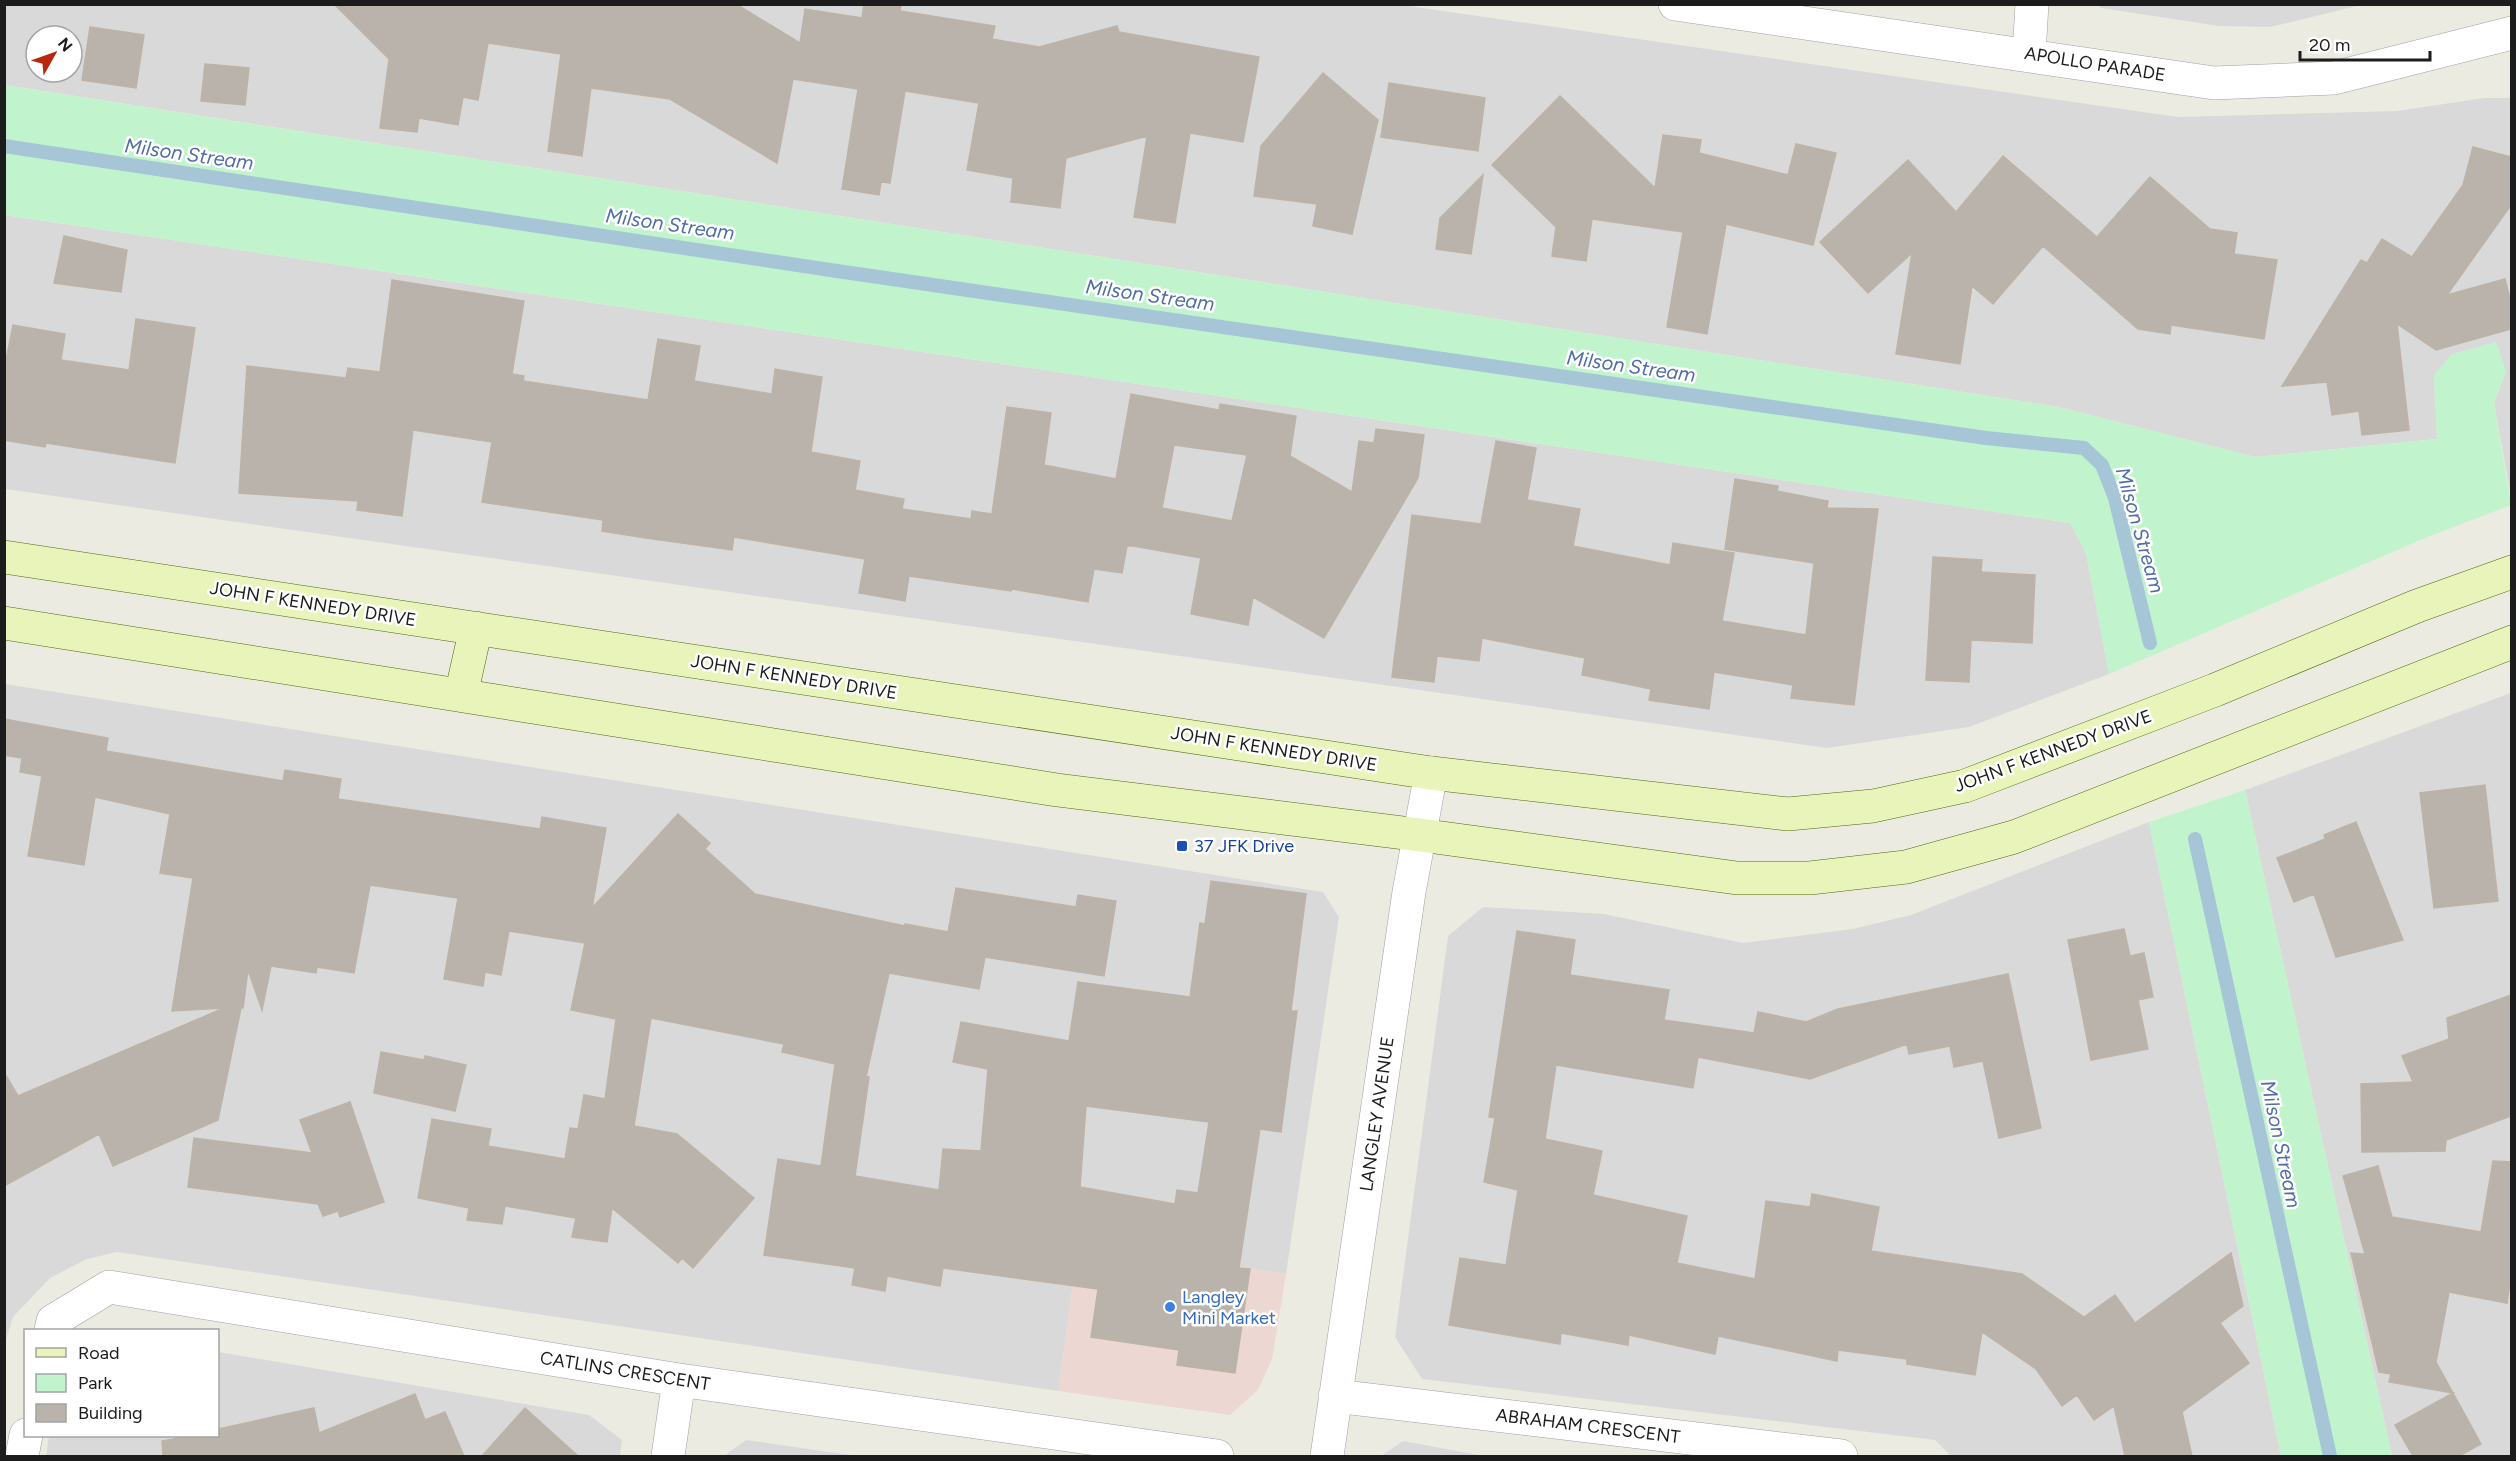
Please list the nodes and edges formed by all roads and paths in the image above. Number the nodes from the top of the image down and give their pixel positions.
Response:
1 (1675, 4) edge
2 (2032, 4) edge
3 (2511, 33) edge
4 (2029, 54) junction
5 (4, 557) edge
6 (2511, 572) edge
7 (4, 623) edge
8 (476, 628) junction
9 (2511, 642) edge
10 (461, 695) junction
11 (1431, 773) junction
12 (1420, 835) junction
13 (51, 1329) edge
14 (679, 1380) junction
15 (1335, 1396) junction
16 (26, 1437) edge
17 (22, 1456) edge
18 (668, 1456) edge
19 (1217, 1456) edge
20 (1327, 1456) edge
21 (1841, 1456) edge

1 - 4 street, APOLLO PARADE
2 - 4 street
3 - 4 street, APOLLO PARADE
5 - 8 main road, JOHN F KENNEDY DRIVE
6 - 11 main road, JOHN F KENNEDY DRIVE
7 - 10 main road
8 - 10 main road
8 - 11 main road, JOHN F KENNEDY DRIVE
9 - 12 main road
10 - 12 main road
11 - 12 street, LANGLEY AVENUE
12 - 15 street, LANGLEY AVENUE
13 - 14 street, CATLINS CRESCENT
14 - 18 street
14 - 19 street, CATLINS CRESCENT
15 - 20 street, LANGLEY AVENUE
15 - 21 street, ABRAHAM CRESCENT
16 - 17 street

